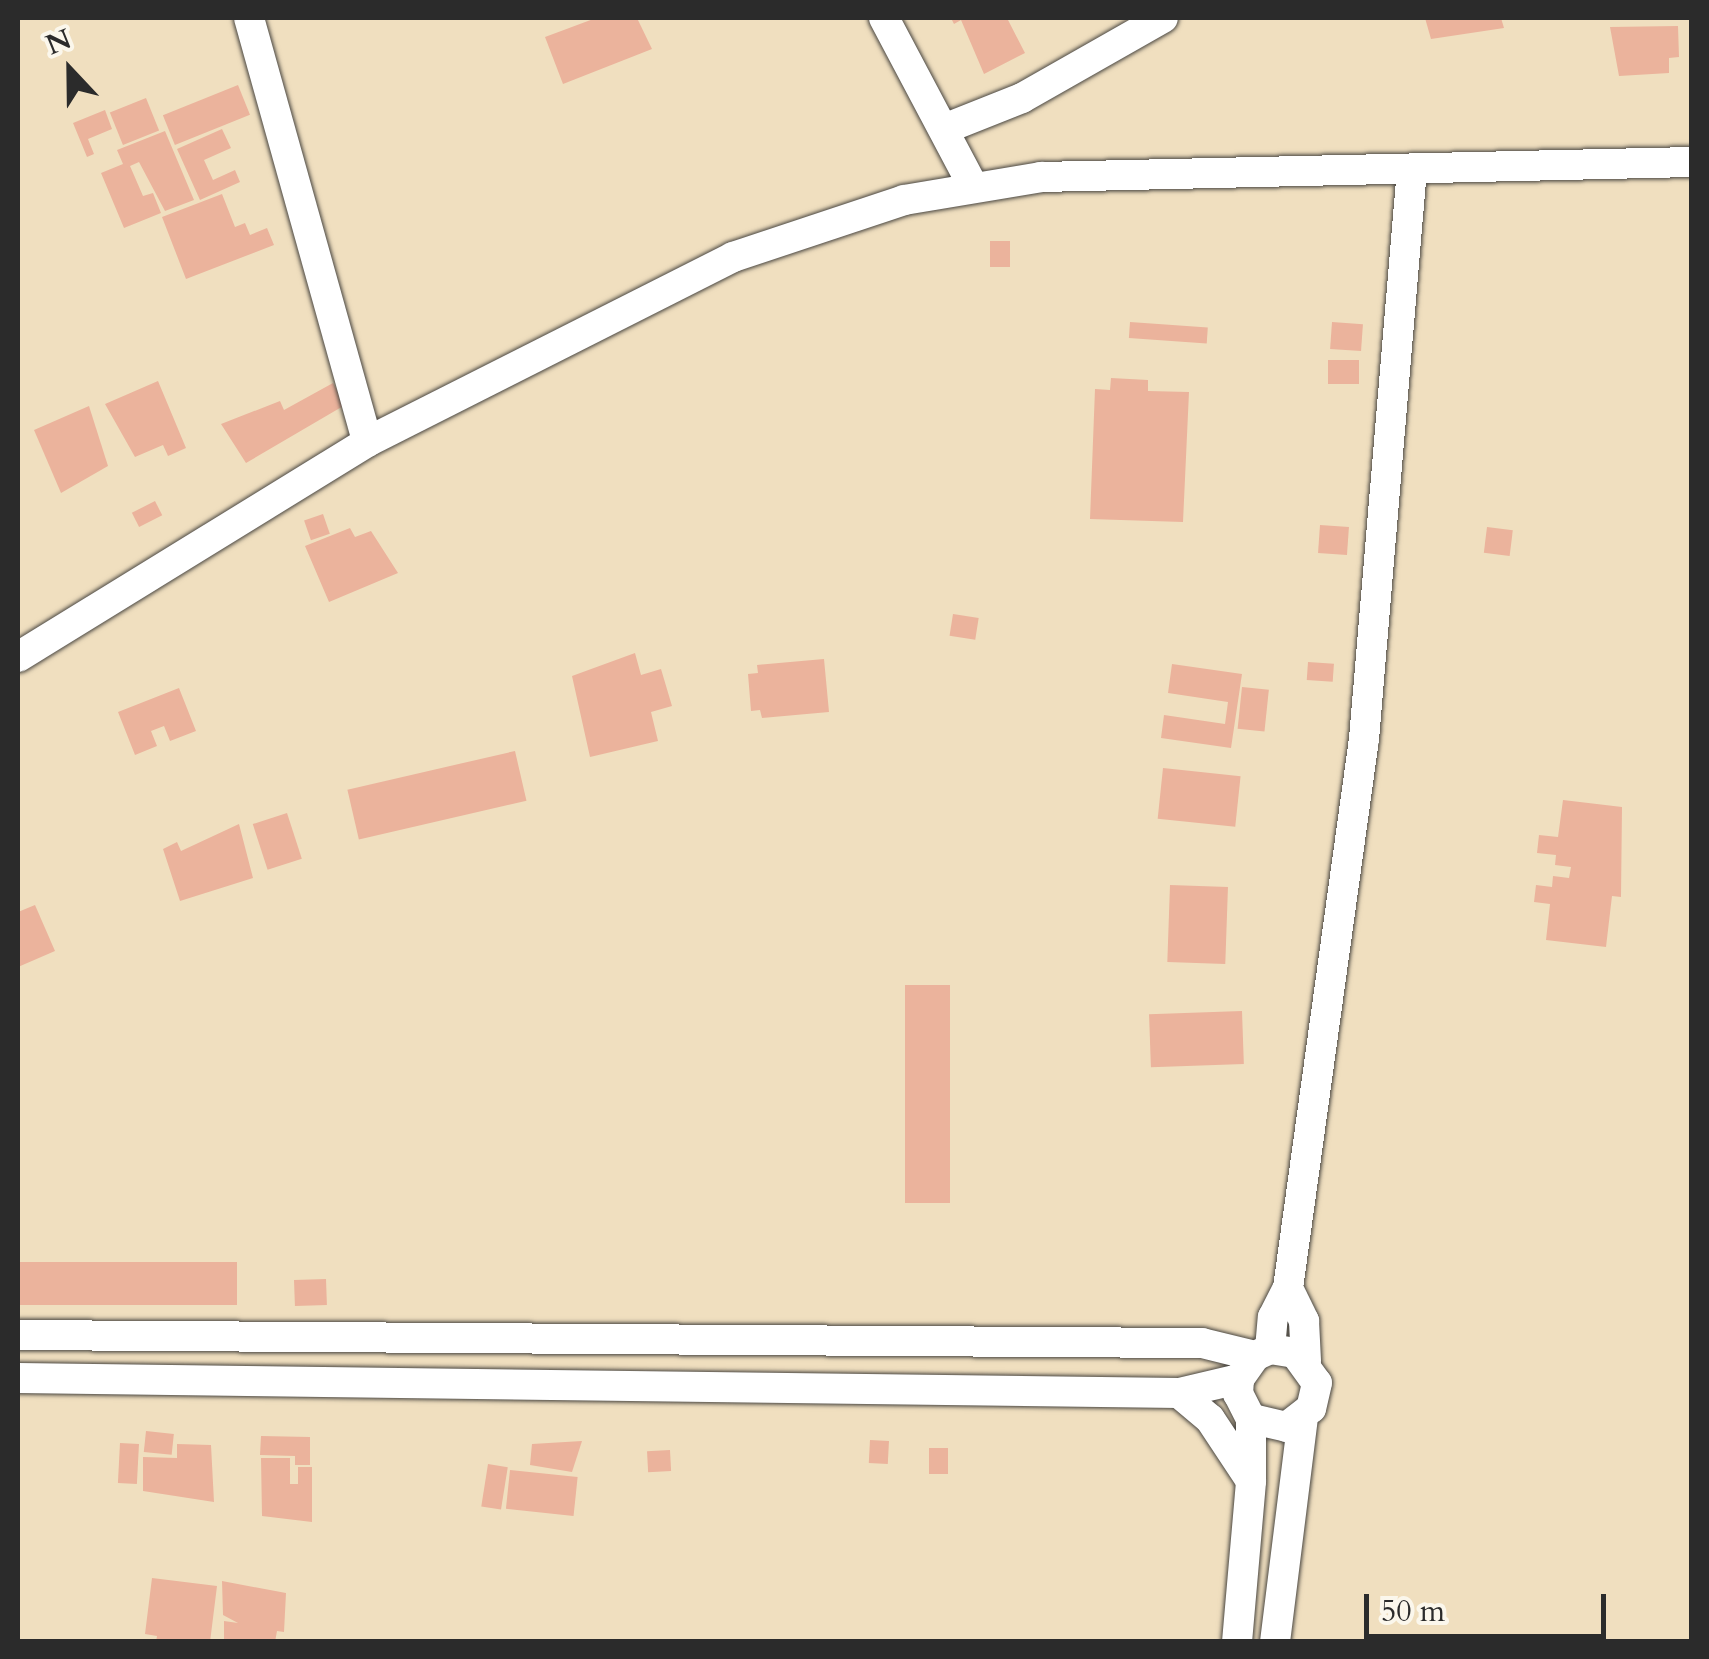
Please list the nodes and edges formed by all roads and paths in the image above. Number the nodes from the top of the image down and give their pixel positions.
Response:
1 (249, 18) edge
2 (884, 18) edge
3 (1163, 18) edge
4 (944, 130) junction
5 (1692, 162) edge
6 (1412, 168) junction
7 (974, 186) junction
8 (368, 442) junction
9 (18, 658) edge
10 (1288, 1288) junction
11 (18, 1336) edge
12 (1254, 1361) junction
13 (1306, 1361) junction
14 (18, 1378) edge
15 (1178, 1393) junction
16 (1304, 1418) junction
17 (1251, 1419) junction
18 (1251, 1481) junction
19 (1237, 1642) edge
20 (1275, 1642) edge

1 - 8 street
2 - 4 street
3 - 4 street
4 - 7 street
5 - 6 street
6 - 7 street
6 - 10 street
7 - 8 street
8 - 9 street
10 - 12 street
10 - 13 street
11 - 12 street
12 - 13 street
12 - 15 street
12 - 17 street
13 - 16 street
14 - 15 street
15 - 18 street
16 - 17 street
16 - 20 street
17 - 18 street
18 - 19 street

